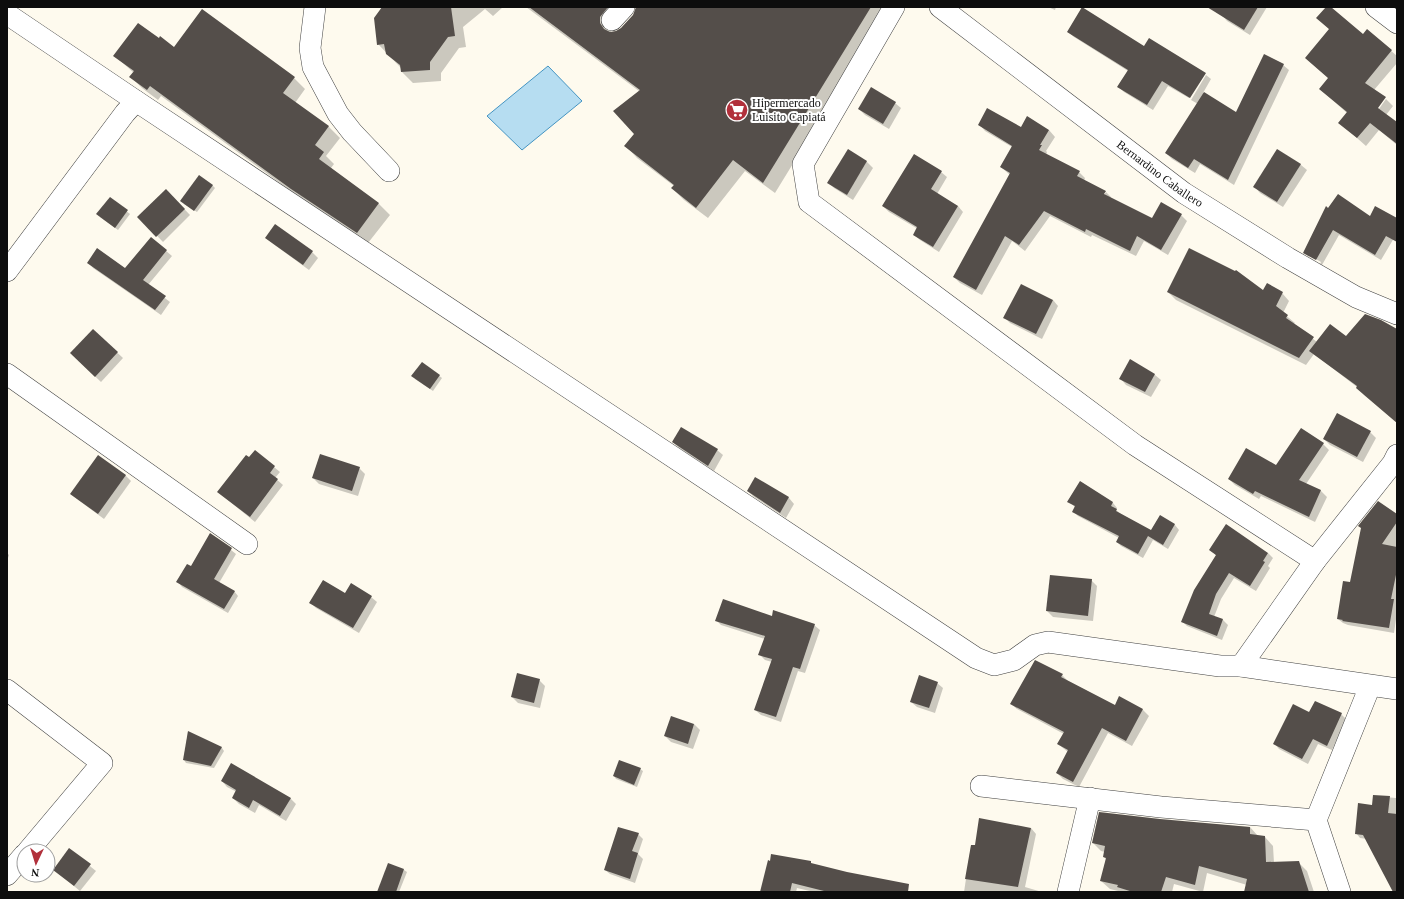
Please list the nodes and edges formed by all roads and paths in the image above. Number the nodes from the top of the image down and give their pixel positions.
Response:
1 (315, 7) edge
2 (894, 7) edge
3 (940, 7) edge
4 (1376, 7) edge
5 (7, 14) edge
6 (1397, 23) edge
7 (136, 101) junction
8 (389, 170) dead end
9 (7, 271) edge
10 (1397, 314) edge
11 (7, 374) edge
12 (1396, 461) edge
13 (247, 544) dead end
14 (1314, 561) junction
15 (1241, 666) junction
16 (1370, 686) junction
17 (7, 690) edge
18 (1397, 690) edge
19 (981, 786) dead end
20 (1090, 798) junction
21 (1316, 820) junction
22 (35, 843) edge
23 (16, 864) edge
24 (7, 875) edge
25 (1068, 892) edge
26 (1340, 892) edge

1 - 8 street
2 - 14 street
3 - 10 street, Bernardino Caballero
4 - 6 street
5 - 7 street
7 - 9 street
7 - 15 street
11 - 13 street
12 - 14 street
14 - 15 street
15 - 16 street
16 - 18 street
16 - 21 street
17 - 22 street
19 - 20 street
20 - 21 street
20 - 25 street
21 - 26 street
23 - 24 street

